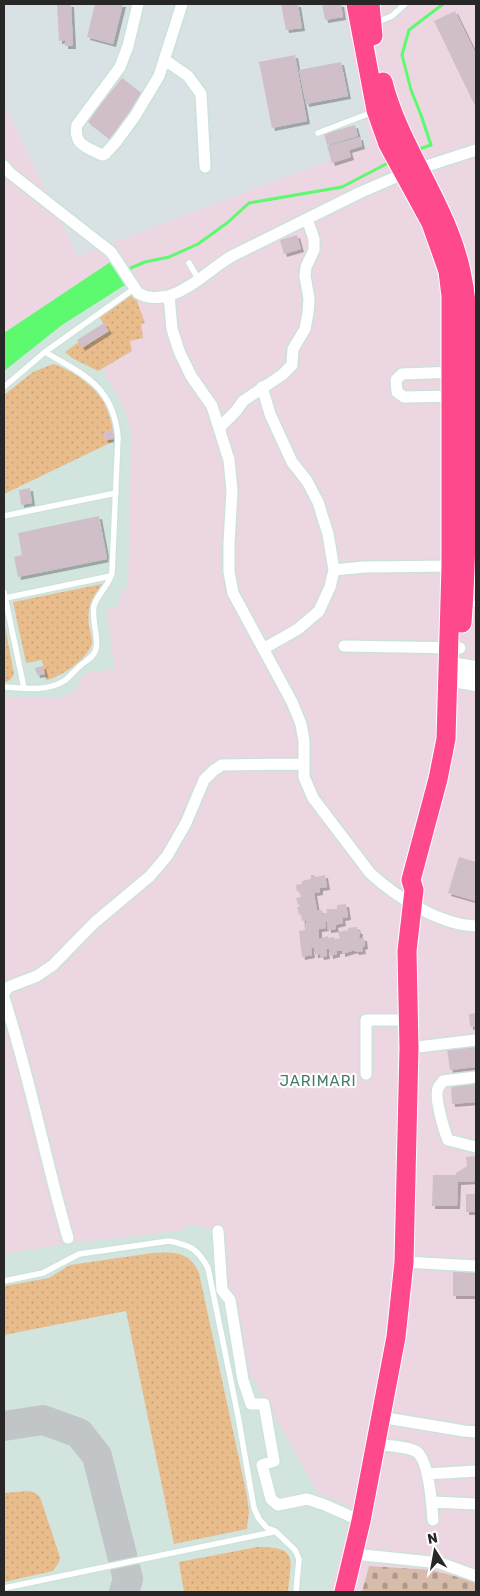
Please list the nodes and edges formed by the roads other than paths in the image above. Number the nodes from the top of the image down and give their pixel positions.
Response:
1 (138, 4) edge
2 (182, 4) edge
3 (356, 4) edge
4 (370, 4) edge
5 (405, 4) edge
6 (371, 25) junction
7 (165, 60) junction
8 (382, 108) junction
9 (318, 133) dead end
10 (476, 150) edge
11 (4, 166) edge
12 (205, 168) dead end
13 (410, 169) junction
14 (307, 219) junction
15 (448, 250) junction
16 (189, 263) dead end
17 (199, 280) junction
18 (133, 285) junction
19 (169, 296) junction
20 (44, 352) junction
21 (460, 372) junction
22 (4, 387) edge
23 (262, 387) junction
24 (466, 393) edge
25 (219, 428) junction
26 (472, 462) edge
27 (116, 493) junction
28 (4, 516) edge
29 (464, 562) junction
30 (334, 570) junction
31 (112, 576) junction
32 (4, 595) edge
33 (470, 603) edge
34 (344, 646) dead end
35 (263, 649) junction
36 (459, 667) edge
37 (4, 687) edge
38 (24, 688) junction
39 (304, 764) junction
40 (413, 897) junction
41 (476, 926) edge
42 (4, 994) edge
43 (5, 1005) edge
44 (408, 1020) junction
45 (476, 1040) edge
46 (409, 1048) junction
47 (366, 1074) dead end
48 (476, 1077) edge
49 (476, 1147) edge
50 (218, 1231) dead end
51 (68, 1238) dead end
52 (404, 1262) junction
53 (476, 1266) edge
54 (4, 1281) edge
55 (380, 1417) junction
56 (476, 1432) edge
57 (375, 1444) junction
58 (476, 1470) edge
59 (427, 1474) junction
60 (432, 1502) junction
61 (476, 1504) edge
62 (433, 1520) dead end
63 (362, 1521) junction
64 (275, 1531) junction
65 (354, 1554) junction
66 (476, 1576) edge
67 (4, 1588) edge
68 (296, 1592) edge
69 (344, 1592) edge

1 - 7 street
2 - 7 street
3 - 8 main road
4 - 6 main road
5 - 6 lane
6 - 8 main road
7 - 12 street
8 - 9 lane
8 - 13 main road
10 - 13 street
11 - 18 street
13 - 14 street
13 - 15 main road
14 - 17 street
14 - 23 street
15 - 21 main road
15 - 21 main road
16 - 17 lane
17 - 19 street
18 - 19 street
18 - 20 lane
19 - 25 street
20 - 22 lane
20 - 27 lane
21 - 24 main road
21 - 24 street
23 - 25 street
23 - 30 street
24 - 26 main road
24 - 29 main road
25 - 35 street
26 - 29 main road
27 - 28 lane
27 - 31 lane
29 - 30 street
29 - 33 main road
29 - 36 main road
30 - 35 street
31 - 32 lane
31 - 38 lane
32 - 38 lane
33 - 36 main road
34 - 36 street
35 - 39 street
36 - 40 main road
37 - 38 lane
39 - 40 street
39 - 42 street
40 - 41 street
40 - 44 main road
43 - 51 street
44 - 46 main road
44 - 47 street
45 - 46 street
46 - 52 main road
48 - 49 street
50 - 63 street
52 - 53 street
52 - 55 main road
54 - 64 lane
55 - 56 street
55 - 57 main road
57 - 59 street
57 - 63 main road
58 - 59 street
59 - 60 street
60 - 61 street
60 - 62 street
63 - 65 main road
64 - 67 lane
64 - 68 lane
65 - 66 street
65 - 69 main road

